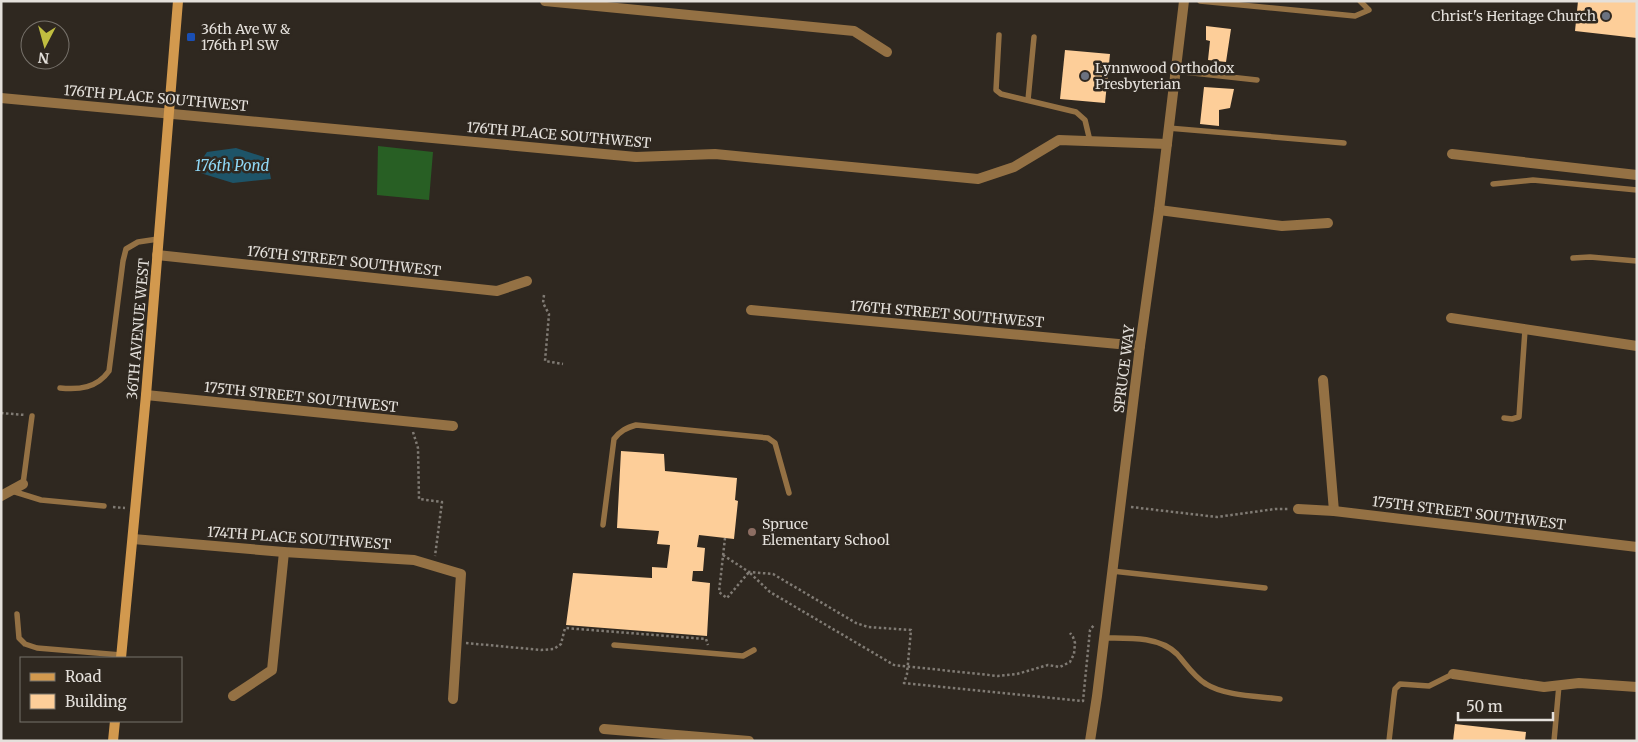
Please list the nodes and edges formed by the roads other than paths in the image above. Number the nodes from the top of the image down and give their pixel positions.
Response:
1 (178, 1) edge
2 (545, 1) edge
3 (1184, 1) edge
4 (1200, 1) edge
5 (1360, 1) edge
6 (999, 35) dead end
7 (1034, 37) dead end
8 (887, 52) dead end
9 (1175, 71) junction
10 (1257, 80) dead end
11 (1, 98) edge
12 (1028, 100) junction
13 (169, 113) junction
14 (1168, 128) junction
15 (1090, 141) junction
16 (1344, 143) dead end
17 (1166, 144) junction
18 (1452, 154) dead end
19 (1637, 175) edge
20 (1493, 184) dead end
21 (1637, 190) edge
22 (1160, 210) junction
23 (1328, 223) dead end
24 (158, 239) junction
25 (157, 255) junction
26 (1574, 258) dead end
27 (1637, 261) edge
28 (526, 281) dead end
29 (751, 310) dead end
30 (1451, 318) dead end
31 (1525, 330) junction
32 (1140, 346) junction
33 (1637, 346) edge
34 (1323, 380) dead end
35 (60, 388) dead end
36 (146, 395) junction
37 (32, 416) road end
38 (1504, 418) dead end
39 (453, 426) dead end
40 (23, 484) joint
41 (12, 491) junction
42 (789, 493) dead end
43 (1, 496) edge
44 (104, 506) road end
45 (1298, 508) road end
46 (1334, 511) junction
47 (603, 525) dead end
48 (133, 539) junction
49 (1637, 548) edge
50 (284, 552) junction
51 (1112, 571) junction
52 (1265, 588) dead end
53 (16, 614) dead end
54 (1105, 632) junction
55 (614, 645) dead end
56 (754, 650) dead end
57 (121, 657) edge
58 (1453, 674) joint
59 (1559, 685) junction
60 (1637, 688) edge
61 (233, 696) dead end
62 (453, 699) dead end
63 (1280, 699) dead end
64 (115, 722) edge
65 (604, 729) dead end
66 (113, 741) edge
67 (749, 741) edge
68 (1090, 741) edge
69 (1390, 741) edge
70 (1554, 741) edge

1 - 13 main road, 36TH AVENUE WEST
2 - 8 street
3 - 9 street, SPRUCE WAY
4 - 5 lane
6 - 12 lane
7 - 12 lane
9 - 10 lane
9 - 14 street, SPRUCE WAY
11 - 13 street, 176TH PLACE SOUTHWEST
12 - 15 lane
13 - 15 street, 176TH PLACE SOUTHWEST
13 - 24 main road, 36TH AVENUE WEST
14 - 16 lane
14 - 17 street, SPRUCE WAY
15 - 17 street, 176TH PLACE SOUTHWEST
17 - 22 street, SPRUCE WAY
18 - 19 street
20 - 21 lane
22 - 23 street
22 - 32 street, SPRUCE WAY
24 - 25 main road, 36TH AVENUE WEST
24 - 35 lane
25 - 28 street, 176TH STREET SOUTHWEST
25 - 36 main road, 36TH AVENUE WEST
26 - 27 lane
29 - 32 street, 176TH STREET SOUTHWEST
30 - 31 street
31 - 33 street
31 - 38 lane
32 - 51 street, SPRUCE WAY
34 - 46 street
36 - 39 street, 175TH STREET SOUTHWEST
36 - 48 main road, 36TH AVENUE WEST
37 - 40 lane
40 - 41 street
41 - 43 street
41 - 44 lane
42 - 47 lane
45 - 46 street, 175TH STREET SOUTHWEST
46 - 49 street, 175TH STREET SOUTHWEST
48 - 50 street, 174TH PLACE SOUTHWEST
48 - 57 main road, 36TH AVENUE WEST
50 - 61 street
50 - 62 street, 174TH PLACE SOUTHWEST
51 - 52 lane
51 - 54 street, SPRUCE WAY
53 - 57 lane
54 - 63 lane
54 - 68 street, SPRUCE WAY
55 - 56 lane
58 - 59 street
58 - 69 lane
59 - 60 street
59 - 70 lane
64 - 66 main road
65 - 67 street

